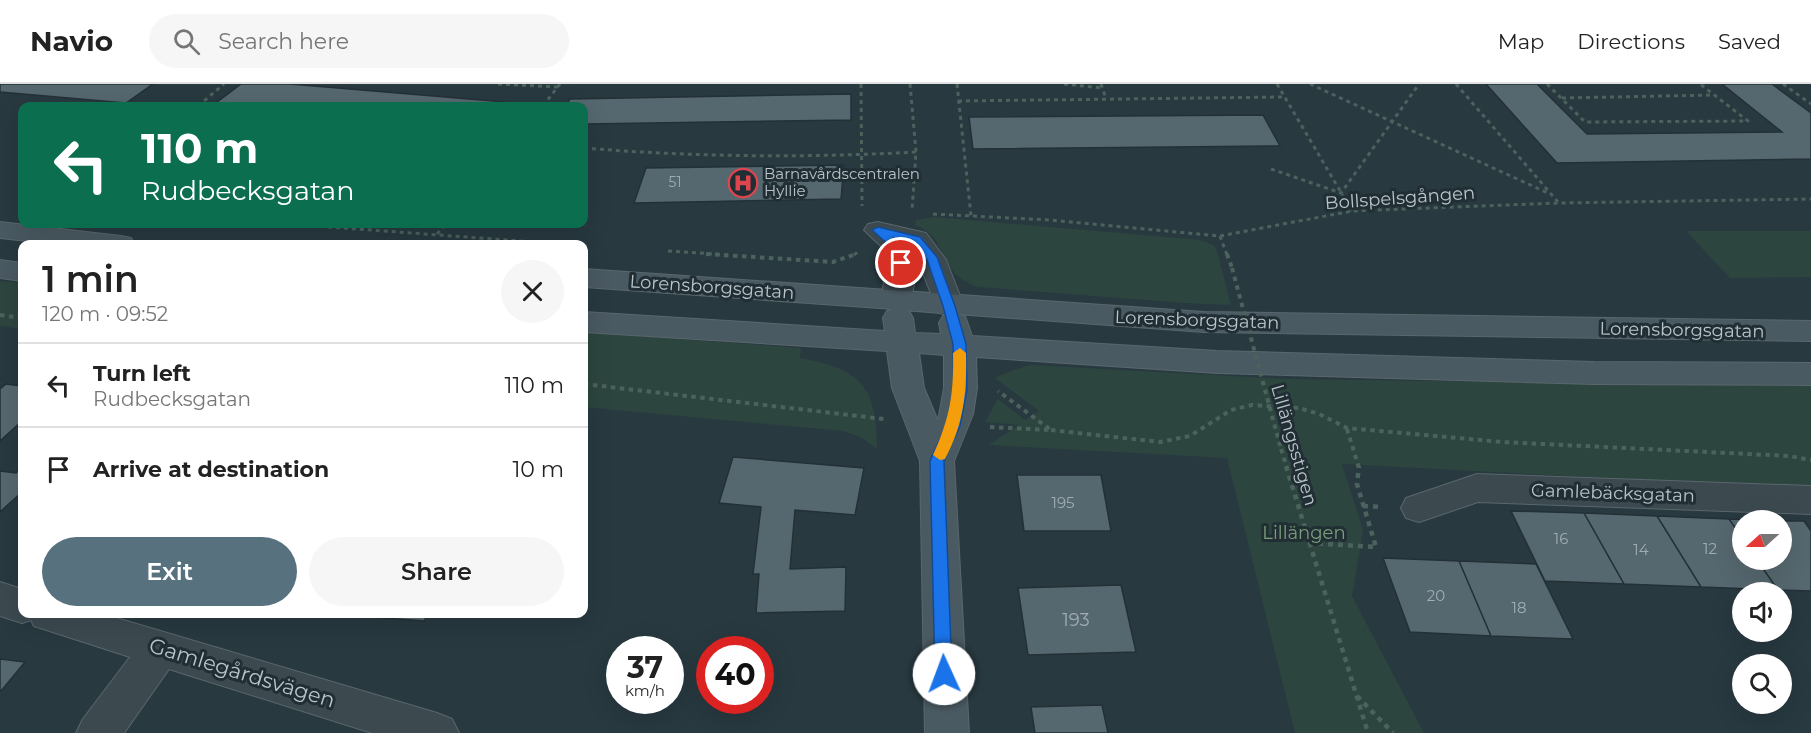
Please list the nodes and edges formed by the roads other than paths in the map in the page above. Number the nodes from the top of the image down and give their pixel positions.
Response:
1 (0, 230) edge
2 (86, 240) edge
3 (0, 270) edge
4 (18, 272) edge
5 (588, 278) edge
6 (896, 301) junction
7 (949, 306) junction
8 (588, 322) edge
9 (1811, 331) edge
10 (900, 340) junction
11 (960, 344) junction
12 (1811, 374) edge
13 (937, 461) junction
14 (1811, 500) edge
15 (1419, 508) dead end
16 (0, 599) edge
17 (18, 605) edge
18 (62, 618) edge
19 (161, 647) junction
20 (98, 733) edge
21 (437, 733) edge
22 (947, 733) edge

1 - 2 main road
3 - 4 main road
5 - 6 main road, Lorensborgsgatan
6 - 7 main road, Lorensborgsgatan
6 - 7 street
6 - 10 main road
7 - 9 main road, Lorensborgsgatan
7 - 11 main road
8 - 10 main road, Lorensborgsgatan
10 - 11 main road, Lorensborgsgatan
10 - 13 main road
11 - 12 main road, Lorensborgsgatan
11 - 13 main road
13 - 22 main road
14 - 15 street, Gamlebäcksgatan
16 - 17 street
18 - 19 street, Gamlegårdsvägen
19 - 20 street
19 - 21 street, Gamlegårdsvägen

